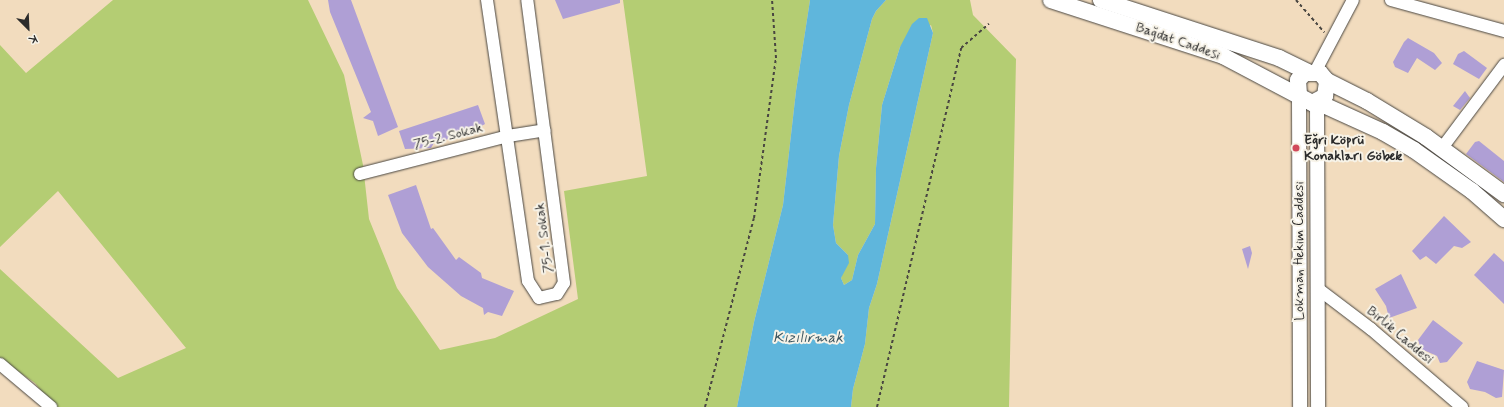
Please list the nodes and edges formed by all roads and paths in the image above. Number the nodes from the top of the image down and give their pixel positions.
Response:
1 (487, 0) edge
2 (526, 0) edge
3 (772, 0) edge
4 (1051, 0) edge
5 (1101, 0) edge
6 (1296, 0) edge
7 (1353, 0) edge
8 (1391, 0) edge
9 (989, 24) dead end
10 (1504, 31) edge
11 (1331, 41) junction
12 (1504, 65) edge
13 (1317, 75) junction
14 (1299, 96) junction
15 (1317, 102) junction
16 (544, 130) junction
17 (508, 136) junction
18 (1442, 148) junction
19 (360, 174) dead end
20 (1504, 194) edge
21 (1504, 219) edge
22 (1317, 288) junction
23 (0, 364) edge
24 (49, 406) edge
25 (705, 407) edge
26 (877, 407) edge
27 (1300, 407) edge
28 (1318, 407) edge
29 (1462, 407) edge

1 - 17 street, 75-1. Sokak
2 - 16 street, 75-1. Sokak
3 - 25 path
4 - 14 main road, Bağdat Caddesi
5 - 13 main road, Bağdat Caddesi
6 - 11 path
7 - 11 street
8 - 10 street
9 - 26 path
11 - 13 street
12 - 18 street
13 - 14 main road
13 - 15 main road
13 - 18 main road, Bağdat Caddesi
14 - 15 main road, Bağdat Caddesi
14 - 27 street, Lokman Hekim Caddesi
15 - 21 main road, Bağdat Caddesi
15 - 22 street, Lokman Hekim Caddesi
16 - 17 street, 75-2. Sokak
16 - 17 street, 75-1. Sokak
17 - 19 street, 75-2. Sokak
18 - 20 main road, Bağdat Caddesi
22 - 28 street, Lokman Hekim Caddesi
22 - 29 street, Birlik Caddesi
23 - 24 street

